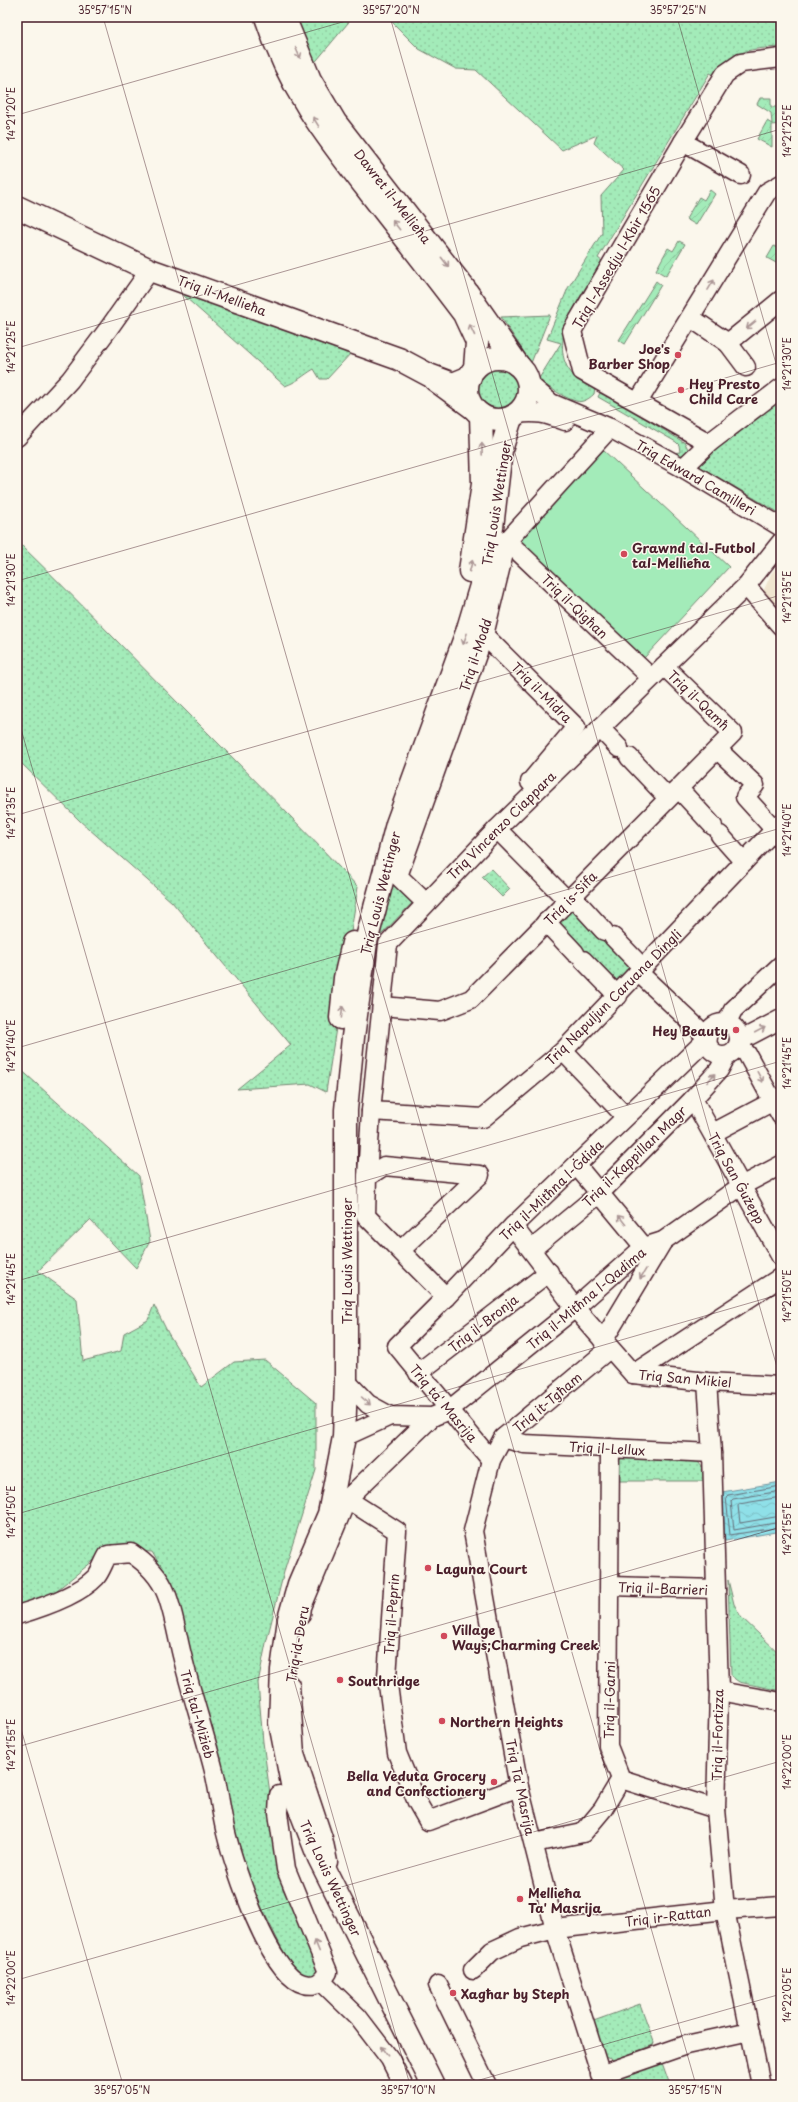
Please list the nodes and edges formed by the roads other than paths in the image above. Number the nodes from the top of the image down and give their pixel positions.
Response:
1 (266, 17) edge
2 (284, 17) edge
3 (781, 58) edge
4 (682, 142) junction
5 (741, 175) dead end
6 (781, 184) edge
7 (17, 207) edge
8 (150, 270) junction
9 (781, 300) edge
10 (691, 318) junction
11 (728, 343) junction
12 (746, 367) dead end
13 (472, 372) junction
14 (523, 374) junction
15 (429, 376) junction
16 (781, 388) edge
17 (638, 402) junction
18 (477, 411) junction
19 (514, 416) junction
20 (610, 428) junction
21 (17, 437) edge
22 (709, 443) junction
23 (683, 468) junction
24 (781, 527) edge
25 (507, 541) junction
26 (781, 542) edge
27 (746, 586) junction
28 (781, 626) edge
29 (484, 635) junction
30 (664, 666) junction
31 (644, 671) dead end
32 (600, 728) junction
33 (733, 733) joint
34 (718, 750) junction
35 (524, 789) dead end
36 (674, 794) junction
37 (778, 826) edge
38 (497, 829) junction
39 (744, 862) junction
40 (570, 898) junction
41 (426, 903) junction
42 (546, 922) junction
43 (781, 965) edge
44 (641, 970) junction
45 (618, 996) junction
46 (382, 1006) junction
47 (781, 1019) edge
48 (726, 1024) junction
49 (708, 1038) junction
50 (734, 1047) junction
51 (563, 1051) junction
52 (693, 1099) junction
53 (778, 1105) edge
54 (371, 1111) junction
55 (625, 1116) junction
56 (713, 1133) junction
57 (781, 1165) edge
58 (577, 1166) junction
59 (367, 1177) junction
60 (741, 1186) junction
61 (600, 1193) junction
62 (513, 1226) junction
63 (663, 1241) junction
64 (644, 1247) junction
65 (532, 1249) junction
66 (401, 1250) junction
67 (781, 1257) edge
68 (549, 1272) junction
69 (781, 1277) edge
70 (446, 1297) junction
71 (575, 1308) junction
72 (606, 1345) junction
73 (397, 1346) joint
74 (418, 1373) junction
75 (633, 1374) junction
76 (346, 1381) junction
77 (707, 1382) junction
78 (781, 1386) edge
79 (449, 1410) junction
80 (390, 1416) junction
81 (432, 1417) junction
82 (344, 1437) junction
83 (503, 1438) junction
84 (610, 1448) junction
85 (712, 1453) junction
86 (491, 1460) junction
87 (347, 1499) junction
88 (610, 1586) junction
89 (716, 1589) junction
90 (17, 1615) edge
91 (719, 1691) junction
92 (781, 1702) edge
93 (621, 1779) junction
94 (519, 1787) junction
95 (279, 1795) junction
96 (716, 1809) junction
97 (534, 1843) junction
98 (333, 1885) junction
99 (781, 1906) edge
100 (725, 1910) junction
101 (555, 1929) junction
102 (474, 1970) dead end
103 (322, 1982) junction
104 (438, 1985) dead end
105 (750, 2031) junction
106 (602, 2080) edge
107 (404, 2085) edge
108 (418, 2085) edge
109 (433, 2085) edge
110 (487, 2085) edge
111 (761, 2085) edge

13 -> 1 main road, Dawret il-Mellieħa
2 -> 14 main road, Dawret il-Mellieħa
3 - 4 street, Triq l-Assedju l-Kbir 1565
4 - 5 street
4 - 17 street, Triq l-Assedju l-Kbir 1565
10 -> 6 street
7 - 8 main road, Triq il-Mellieħa
8 - 15 main road, Triq il-Mellieħa
8 - 21 street
9 -> 11 street
10 - 11 street
10 - 17 street
11 - 12 street
13 - 14 main road
13 - 15 main road, Triq il-Mellieħa
13 - 18 main road
14 - 19 main road
14 - 20 street, Triq Edward Camilleri
15 - 18 main road, Triq il-Mellieħa
16 - 22 street
17 - 22 street, Triq l-Assedju l-Kbir 1565
18 - 19 main road
95 -> 18 main road, Triq Louis Wettinger
19 - 20 street
19 -> 76 main road, Triq Louis Wettinger
20 - 23 street, Triq Edward Camilleri
20 - 25 street, Triq il-Modd
22 - 23 street
23 - 24 street, Triq Edward Camilleri
25 - 29 street, Triq il-Modd
25 - 31 street, Triq il-Qigħan
26 - 27 street, Triq Vincenzo Ciappara
27 - 28 street
27 - 30 street, Triq Vincenzo Ciappara
29 - 35 street, Triq il-Midra
29 - 41 street, Triq il-Modd
30 - 32 street, Triq Vincenzo Ciappara
30 - 33 street, Triq il-Qamħ
32 - 36 street
32 - 38 street, Triq Vincenzo Ciappara
33 - 34 street, Triq is-Sifa
34 - 36 street, Triq is-Sifa
34 - 37 street, Triq il-Qamħ
36 - 39 street
36 - 40 street, Triq is-Sifa
37 - 39 street, Triq Napuljun Caruana Dingli
38 - 40 street
38 - 41 street, Triq Vincenzo Ciappara
39 - 44 street, Triq Napuljun Caruana Dingli
40 - 42 street, Triq is-Sifa
40 - 44 street
41 - 46 street, Triq Vincenzo Ciappara
42 - 45 street
42 - 46 street, Triq is-Sifa
43 - 48 street
44 - 45 street, Triq Napuljun Caruana Dingli
44 - 49 street
45 - 51 street, Triq Napuljun Caruana Dingli
46 - 54 street, Triq Vincenzo Ciappara
50 -> 47 street
48 - 49 street
48 - 50 street
49 - 50 street
49 - 55 street, Triq il-Mitħna l-Ġdida
52 -> 50 street, Triq il-Kappillan Magr
50 -> 53 street
51 - 54 street, Triq Napuljun Caruana Dingli
51 - 55 street
52 - 56 street, Triq San Ġużepp
52 - 61 street, Triq il-Kappillan Magr
53 - 56 street
54 - 59 street, Triq Vincenzo Ciappara
55 - 58 street, Triq il-Mitħna l-Ġdida
56 - 60 street, Triq San Ġużepp
57 - 60 street, Triq il-Mitħna l-Qadima
58 - 61 street
58 - 62 street, Triq il-Mitħna l-Ġdida
59 - 66 street, Triq Vincenzo Ciappara
59 - 66 street
60 - 63 street, Triq il-Mitħna l-Qadima
60 - 67 street, Triq San Ġużepp
64 -> 61 street
61 - 65 street, Triq il-Kappillan Magr
62 - 65 street, Triq San Mikiel
62 - 70 street, Triq il-Mitħna l-Ġdida
63 - 64 street, Triq il-Mitħna l-Qadima
63 -> 72 street, Triq it-Tgħam
64 - 71 street, Triq il-Mitħna l-Qadima
65 - 68 street, Triq San Mikiel
66 - 70 street, Triq Vincenzo Ciappara
68 - 71 street, Triq San Mikiel
68 - 74 street, Triq il-Bronja
69 - 75 street
70 - 73 street, Triq il-Mitħna l-Ġdida
71 - 72 street, Triq San Mikiel
71 - 79 street, Triq il-Mitħna l-Qadima
72 - 75 street, Triq San Mikiel
72 - 83 street, Triq it-Tgħam
73 - 74 street, Triq ta' Masrija
74 - 79 street, Triq ta' Masrija
75 - 77 street, Triq San Mikiel
76 -> 80 street, Triq il-Mitħna l-Qadima
76 - 82 main road, Triq Louis Wettinger
77 - 78 street, Triq San Mikiel
77 - 85 street, Triq il-Fortizza
79 - 81 street, Triq il-Mitħna l-Qadima
79 - 86 street, Triq ta' Masrija
80 - 81 street, Triq il-Mitħna l-Qadima
80 - 82 street, Triq il-Mitħna l-Qadima
81 - 87 street, Triq id-Deru
82 - 98 main road, Triq Louis Wettinger
83 - 84 street, Triq il-Lellux
83 - 86 street, Triq it-Tgħam
84 - 85 street, Triq il-Lellux
84 - 88 street, Triq il-Garni
85 - 89 street, Triq il-Fortizza
86 - 94 street, Triq Ta' Masrija
87 - 94 street, Triq il-Peprin
87 - 98 street, Triq id-Deru
88 - 89 street, Triq il-Barrieri
88 - 93 street, Triq il-Garni
89 - 91 street, Triq il-Fortizza
90 - 103 street, Triq tal-Miżieb
91 - 92 street
91 - 96 street, Triq il-Fortizza
93 - 96 street
93 - 97 street
94 - 97 street, Triq Ta' Masrija
103 -> 95 street
95 - 108 main road, Triq Louis Wettinger
96 - 100 street, Triq il-Fortizza
97 - 101 street, Triq Ta' Masrija
98 - 109 main road, Triq Louis Wettinger
99 - 100 street, Triq ir-Rattan
100 - 101 street, Triq ir-Rattan
100 - 105 street, Triq il-Fortizza
101 - 102 street, Triq ir-Rattan
101 - 106 street, Triq Ta' Masrija
107 -> 103 street
104 - 110 street
105 - 106 street
105 - 111 street, Triq il-Fortizza

